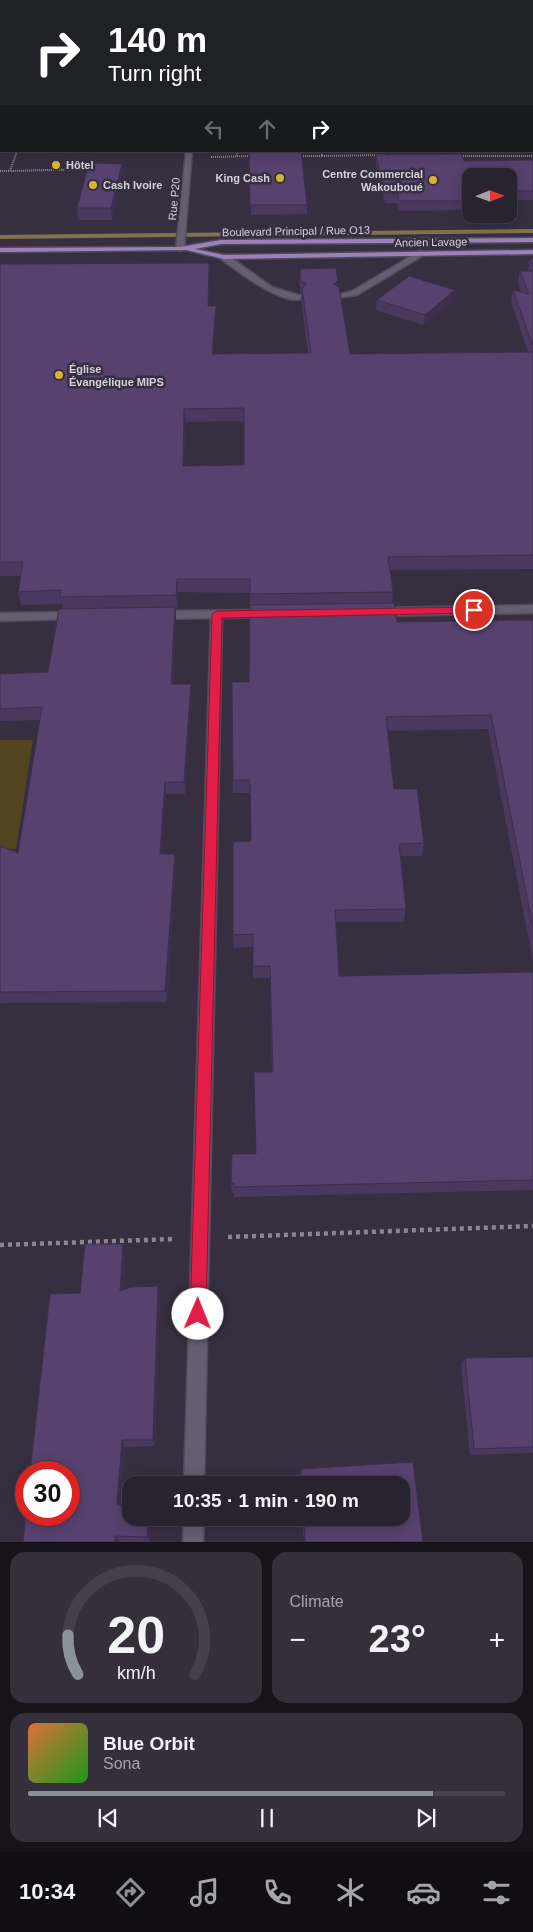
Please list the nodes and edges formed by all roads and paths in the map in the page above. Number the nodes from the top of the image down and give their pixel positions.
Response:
1 (17, 152) edge
2 (237, 152) edge
3 (322, 152) edge
4 (366, 152) edge
5 (459, 152) edge
6 (188, 154) edge
7 (367, 155) junction
8 (385, 155) edge
9 (237, 156) junction
10 (256, 156) edge
11 (294, 156) edge
12 (322, 156) junction
13 (451, 156) edge
14 (460, 156) junction
15 (533, 156) edge
16 (99, 169) edge
17 (0, 171) edge
18 (10, 171) junction
19 (533, 240) edge
20 (180, 249) junction
21 (0, 250) edge
22 (533, 252) edge
23 (423, 253) junction
24 (224, 257) junction
25 (338, 296) edge
26 (301, 297) edge
27 (533, 609) edge
28 (365, 612) edge
29 (217, 614) junction
30 (277, 614) edge
31 (148, 615) edge
32 (79, 616) edge
33 (0, 617) edge
34 (533, 1226) edge
35 (200, 1238) junction
36 (0, 1245) edge
37 (194, 1476) edge
38 (194, 1526) edge
39 (193, 1542) edge

1 - 18 path
2 - 9 path
3 - 12 path
4 - 7 path
5 - 14 path
6 - 9 path
6 - 20 street, Rue P20
7 - 8 path
7 - 12 path
9 - 10 path
11 - 12 path
13 - 14 path
14 - 15 path
16 - 18 path
17 - 18 path
19 - 20 main road, Boulevard Principal / Rue O13
20 - 21 main road, Boulevard Principal / Rue O13
20 - 24 main road, Ancien Lavage
22 - 23 main road, Ancien Lavage
23 - 24 main road, Ancien Lavage
23 - 25 street
24 - 26 street
27 - 28 street
29 - 30 street
29 - 31 street
29 - 35 street
32 - 33 street
34 - 35 path
35 - 36 path
35 - 37 street
38 - 39 street

